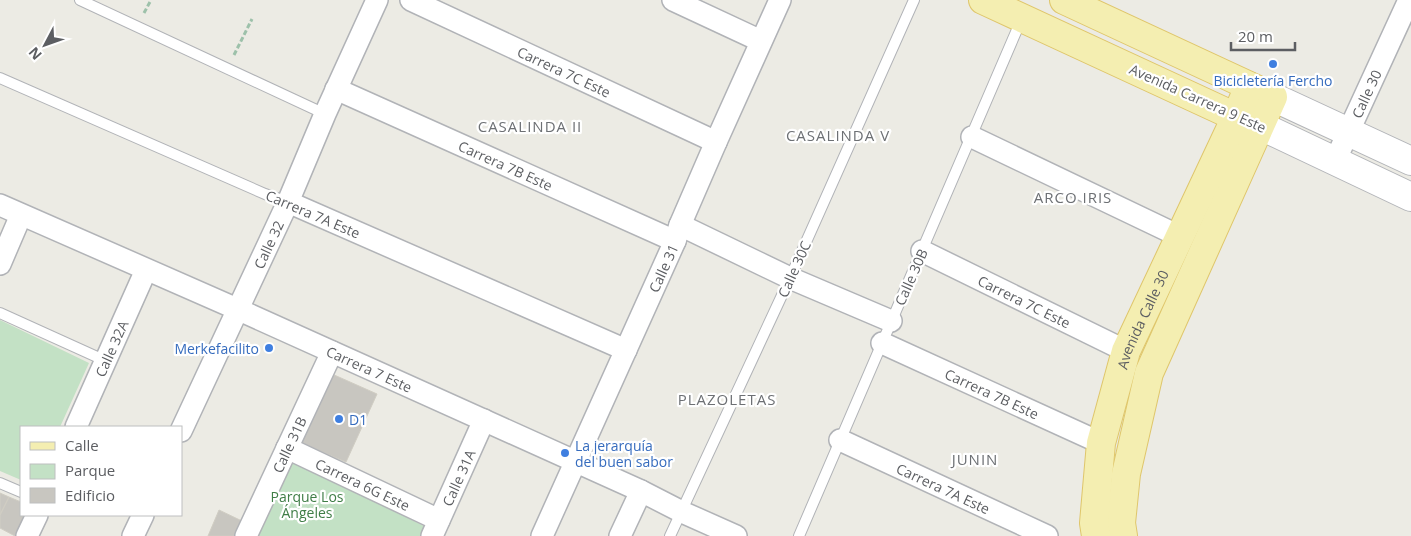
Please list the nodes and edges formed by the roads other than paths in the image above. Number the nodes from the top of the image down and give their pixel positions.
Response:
1 (80, 0) edge
2 (377, 0) edge
3 (411, 0) edge
4 (673, 0) edge
5 (780, 0) edge
6 (914, 0) edge
7 (983, 0) edge
8 (1064, 0) edge
9 (1408, 2) edge
10 (1023, 17) junction
11 (761, 41) junction
12 (0, 78) edge
13 (1249, 86) junction
14 (336, 89) junction
15 (1273, 97) junction
16 (325, 114) junction
17 (1249, 121) junction
18 (1347, 133) junction
19 (972, 137) junction
20 (716, 142) junction
21 (1335, 161) junction
22 (1411, 161) edge
23 (1411, 198) edge
24 (288, 202) junction
25 (0, 205) edge
26 (21, 215) junction
27 (678, 233) junction
28 (1179, 236) junction
29 (922, 251) junction
30 (0, 264) edge
31 (146, 270) junction
32 (790, 278) junction
33 (237, 309) junction
34 (0, 313) edge
35 (891, 321) junction
36 (882, 343) junction
37 (626, 350) junction
38 (1126, 351) junction
39 (332, 352) junction
40 (106, 361) junction
41 (484, 420) junction
42 (76, 426) edge
43 (182, 429) edge
44 (840, 440) junction
45 (1101, 443) junction
46 (287, 448) junction
47 (575, 462) junction
48 (0, 482) edge
49 (640, 491) junction
50 (20, 492) edge
51 (682, 512) junction
52 (37, 516) edge
53 (143, 516) edge
54 (436, 528) edge
55 (28, 536) edge
56 (133, 536) edge
57 (246, 536) edge
58 (542, 536) edge
59 (620, 536) edge
60 (670, 536) edge
61 (736, 536) edge
62 (799, 536) edge
63 (1047, 536) edge
64 (1096, 536) edge
65 (1123, 536) edge

1 - 16 lane
2 - 14 street, Calle 32
3 - 20 street, Carrera 7C Este
4 - 11 street
5 - 11 street, Calle 31
6 - 32 lane, Calle 30C
7 - 10 main road, Avenida Carrera 9 Este
8 - 13 main road
9 - 18 street, Calle 30
10 - 17 main road, Avenida Carrera 9 Este
10 - 19 lane, Calle 30B
11 - 20 street, Calle 31
12 - 24 lane, Carrera 7A Este
13 - 15 main road
13 - 17 main road
14 - 16 street, Calle 32
14 - 27 street, Carrera 7B Este
15 - 17 main road
15 - 18 main road
16 - 24 street, Calle 32
17 - 21 main road, Avenida Carrera 9 Este
17 - 28 main road, Avenida Calle 30
17 - 65 main road, Avenida Calle 30
18 - 21 street, Calle 30
18 - 22 main road
19 - 28 street
19 - 29 lane, Calle 30B
20 - 27 street, Calle 31
21 - 23 main road, Avenida Carrera 9 Este
24 - 33 street, Calle 32
24 - 37 street, Carrera 7A Este
25 - 26 street, Carrera 7 Este
26 - 30 street
26 - 31 street, Carrera 7 Este
27 - 32 street, Carrera 7B Este
27 - 37 street, Calle 31
28 - 38 main road, Avenida Calle 30
29 - 35 lane, Calle 30B
29 - 38 street, Carrera 7C Este
31 - 33 street, Carrera 7 Este
31 - 40 street, Calle 32A
32 - 35 street, Carrera 7B Este
32 - 51 lane, Calle 30C
33 - 39 street, Carrera 7 Este
33 - 43 street, Calle 32
34 - 40 lane
35 - 36 lane, Calle 30B
36 - 44 lane, Calle 30B
36 - 45 street, Carrera 7B Este
37 - 47 street, Calle 31
38 - 45 main road, Avenida Calle 30
39 - 41 street, Carrera 7 Este
39 - 46 street, Calle 31B
40 - 42 street, Calle 32A
41 - 47 street, Carrera 7 Este
41 - 54 street, Calle 31A
44 - 62 lane, Calle 30B
44 - 63 street, Carrera 7A Este
45 - 64 main road, Avenida Calle 30
46 - 54 street, Carrera 6G Este
46 - 57 street, Calle 31B
47 - 49 street, Carrera 7 Este
47 - 58 street, Calle 31
48 - 50 lane
49 - 51 street, Carrera 7 Este
49 - 59 street
51 - 60 lane, Calle 30C
51 - 61 street, Carrera 7 Este
52 - 55 street
53 - 56 street

